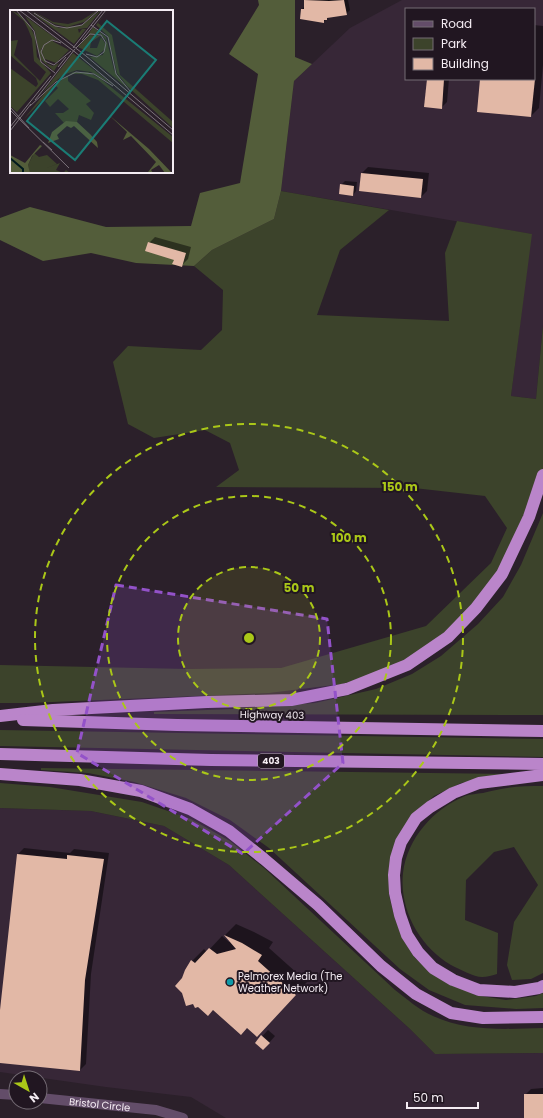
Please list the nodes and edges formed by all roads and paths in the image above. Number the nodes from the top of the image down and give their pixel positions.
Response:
1 (543, 475) edge
2 (0, 716) edge
3 (0, 719) edge
4 (543, 731) edge
5 (0, 754) edge
6 (543, 764) edge
7 (0, 774) edge
8 (543, 775) edge
9 (543, 986) edge
10 (543, 1017) edge
11 (48, 1099) edge
12 (183, 1118) edge

1 - 2 highway
3 - 4 highway, Highway 403
5 - 6 highway, 403
7 - 10 highway
8 - 9 highway
11 - 12 street, Bristol Circle

